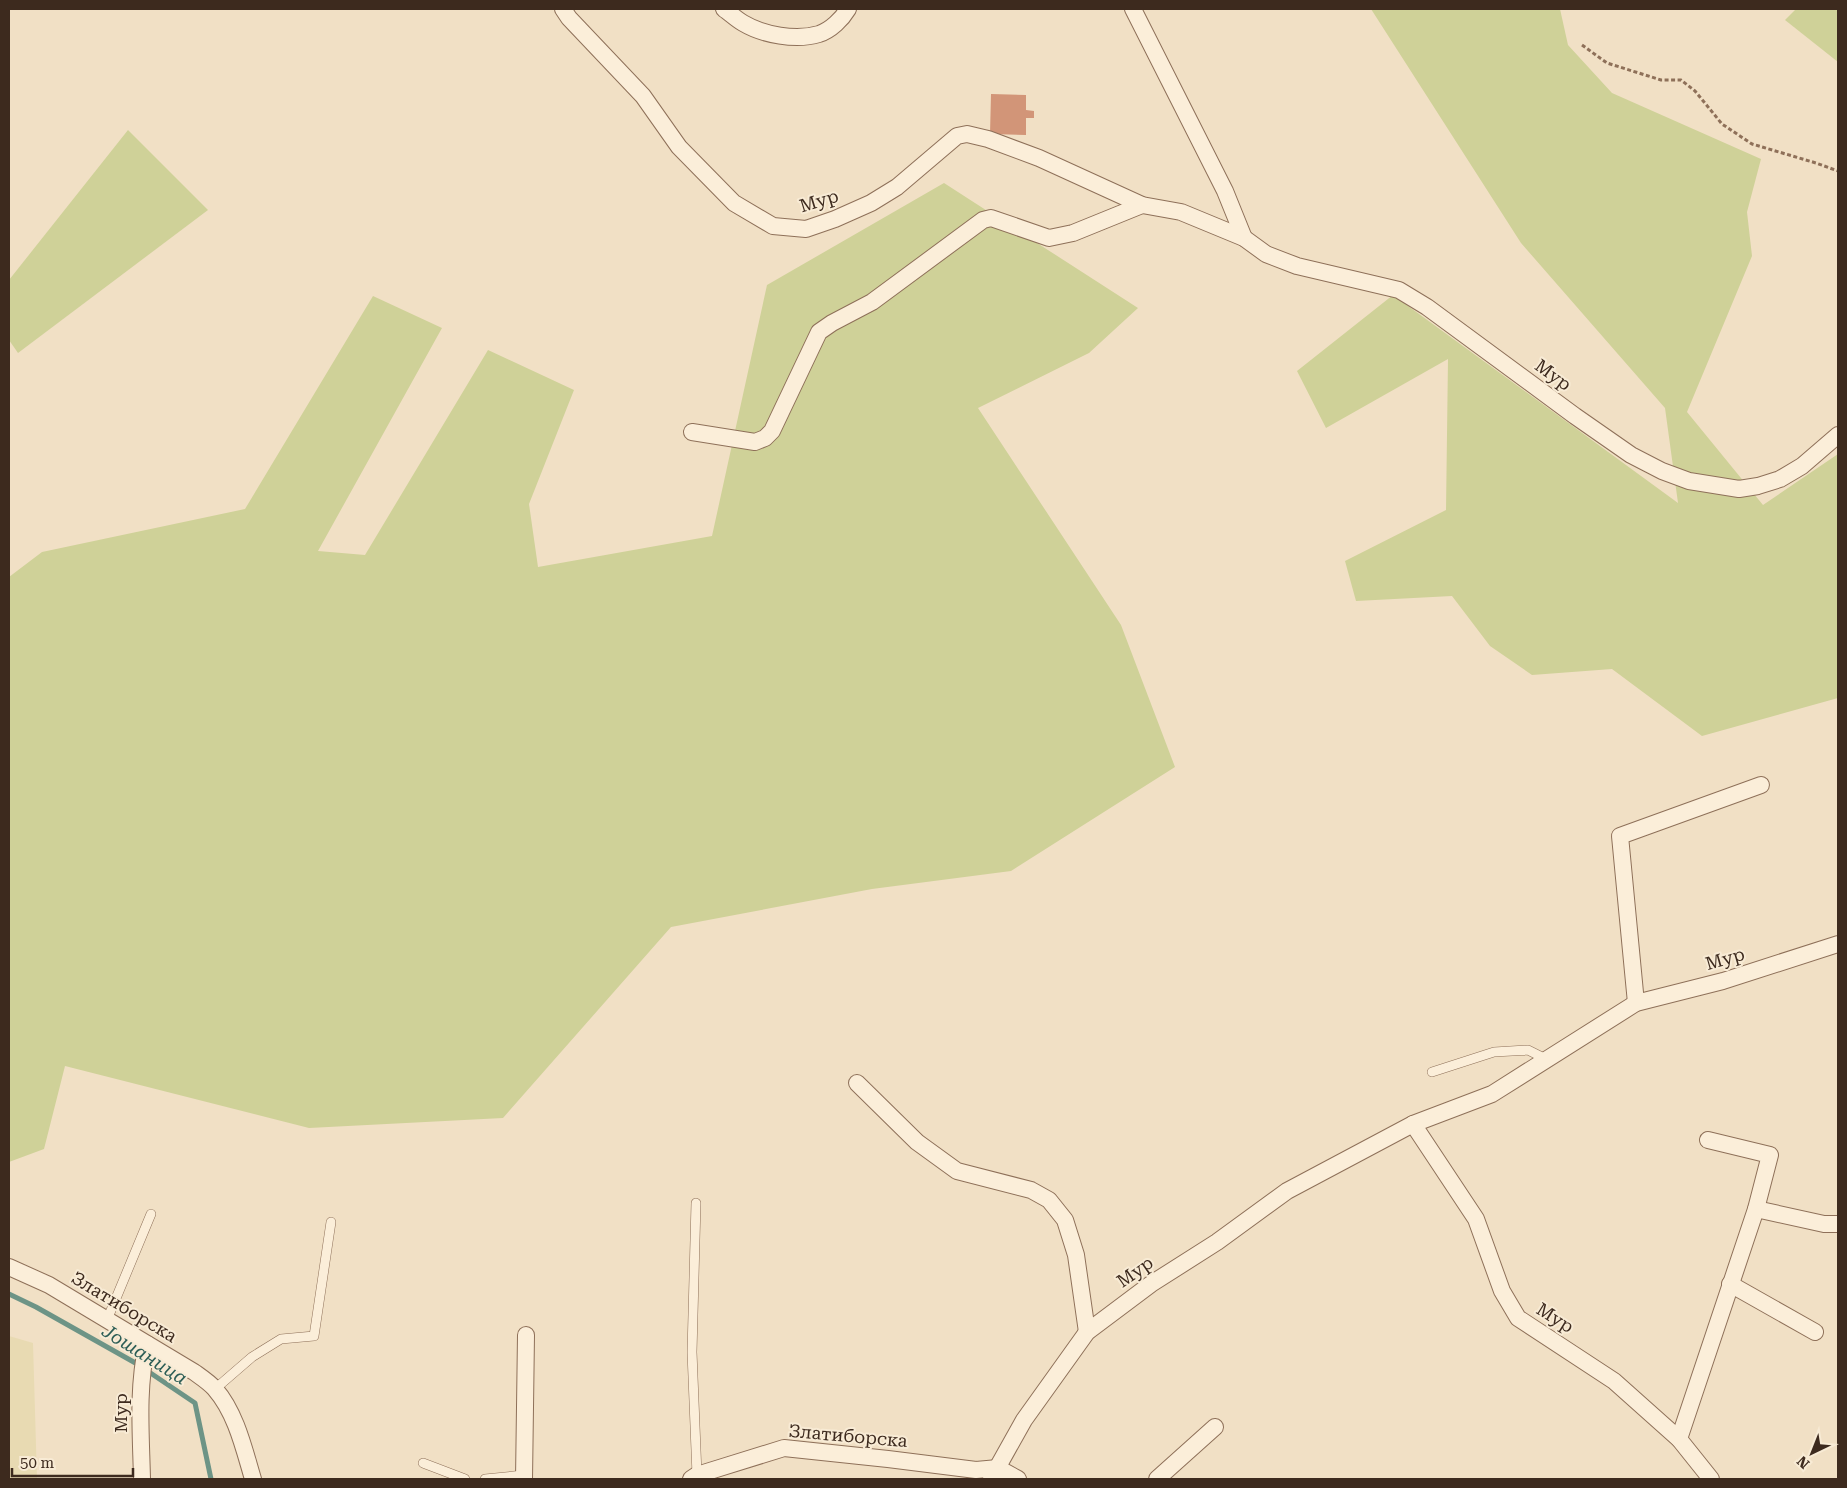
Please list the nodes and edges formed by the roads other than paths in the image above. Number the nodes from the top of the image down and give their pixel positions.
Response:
1 (563, 9) edge
2 (724, 9) edge
3 (848, 9) edge
4 (1133, 9) edge
5 (1142, 205) junction
6 (1244, 238) junction
7 (692, 432) dead end
8 (1838, 436) edge
9 (1761, 785) dead end
10 (1838, 944) edge
11 (1636, 1003) junction
12 (1546, 1059) junction
13 (1432, 1072) dead end
14 (857, 1083) dead end
15 (1413, 1124) junction
16 (1708, 1140) dead end
17 (696, 1202) dead end
18 (1756, 1209) junction
19 (150, 1214) dead end
20 (331, 1222) dead end
21 (1838, 1224) edge
22 (9, 1267) edge
23 (1730, 1284) junction
24 (106, 1320) junction
25 (1088, 1332) junction
26 (1815, 1332) dead end
27 (526, 1335) dead end
28 (146, 1348) junction
29 (215, 1388) junction
30 (1215, 1427) dead end
31 (1679, 1440) junction
32 (423, 1463) dead end
33 (994, 1474) edge
34 (524, 1477) edge
35 (694, 1477) edge
36 (142, 1479) edge
37 (253, 1479) edge
38 (465, 1479) edge
39 (485, 1479) edge
40 (1018, 1479) edge
41 (1157, 1479) edge
42 (1711, 1479) edge

1 - 5 street, Мур
2 - 3 street
4 - 6 street
5 - 6 street, Мур
5 - 7 street
6 - 8 street, Мур
9 - 11 street
10 - 11 street, Мур
11 - 12 street, Мур
12 - 13 lane
12 - 15 street, Мур
14 - 25 street
15 - 25 street, Мур
15 - 31 street, Мур
16 - 18 street
17 - 35 lane, Златиборска
18 - 21 street
18 - 23 street
19 - 24 lane
20 - 29 lane
22 - 24 street, Златиборска
23 - 26 street
23 - 31 street
24 - 28 street, Златиборска
25 - 33 street, Мур
27 - 34 street
28 - 29 street, Златиборска
28 - 36 street, Мур
29 - 37 street, Златиборска
30 - 41 street
31 - 42 street, Мур
32 - 38 lane
33 - 35 street, Златиборска
33 - 40 street
34 - 39 lane

